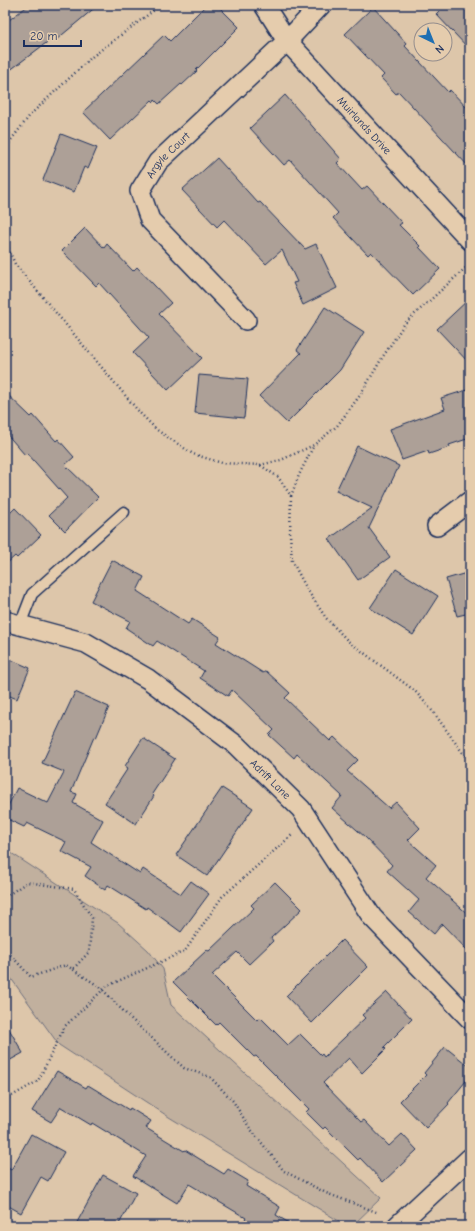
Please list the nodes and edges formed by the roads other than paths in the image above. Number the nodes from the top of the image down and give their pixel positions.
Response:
1 (264, 5) edge
2 (321, 5) edge
3 (287, 41) junction
4 (470, 240) edge
5 (246, 320) dead end
6 (470, 501) edge
7 (124, 512) dead end
8 (437, 526) dead end
9 (12, 623) edge
10 (470, 1019) edge
11 (470, 1158) edge
12 (397, 1226) edge

1 - 3 street, Muirlands Drive
2 - 3 street, Argyle Court
3 - 4 street, Muirlands Drive
3 - 5 street, Argyle Court
6 - 8 street
7 - 9 lane
9 - 10 street, Adrift Lane
11 - 12 street

